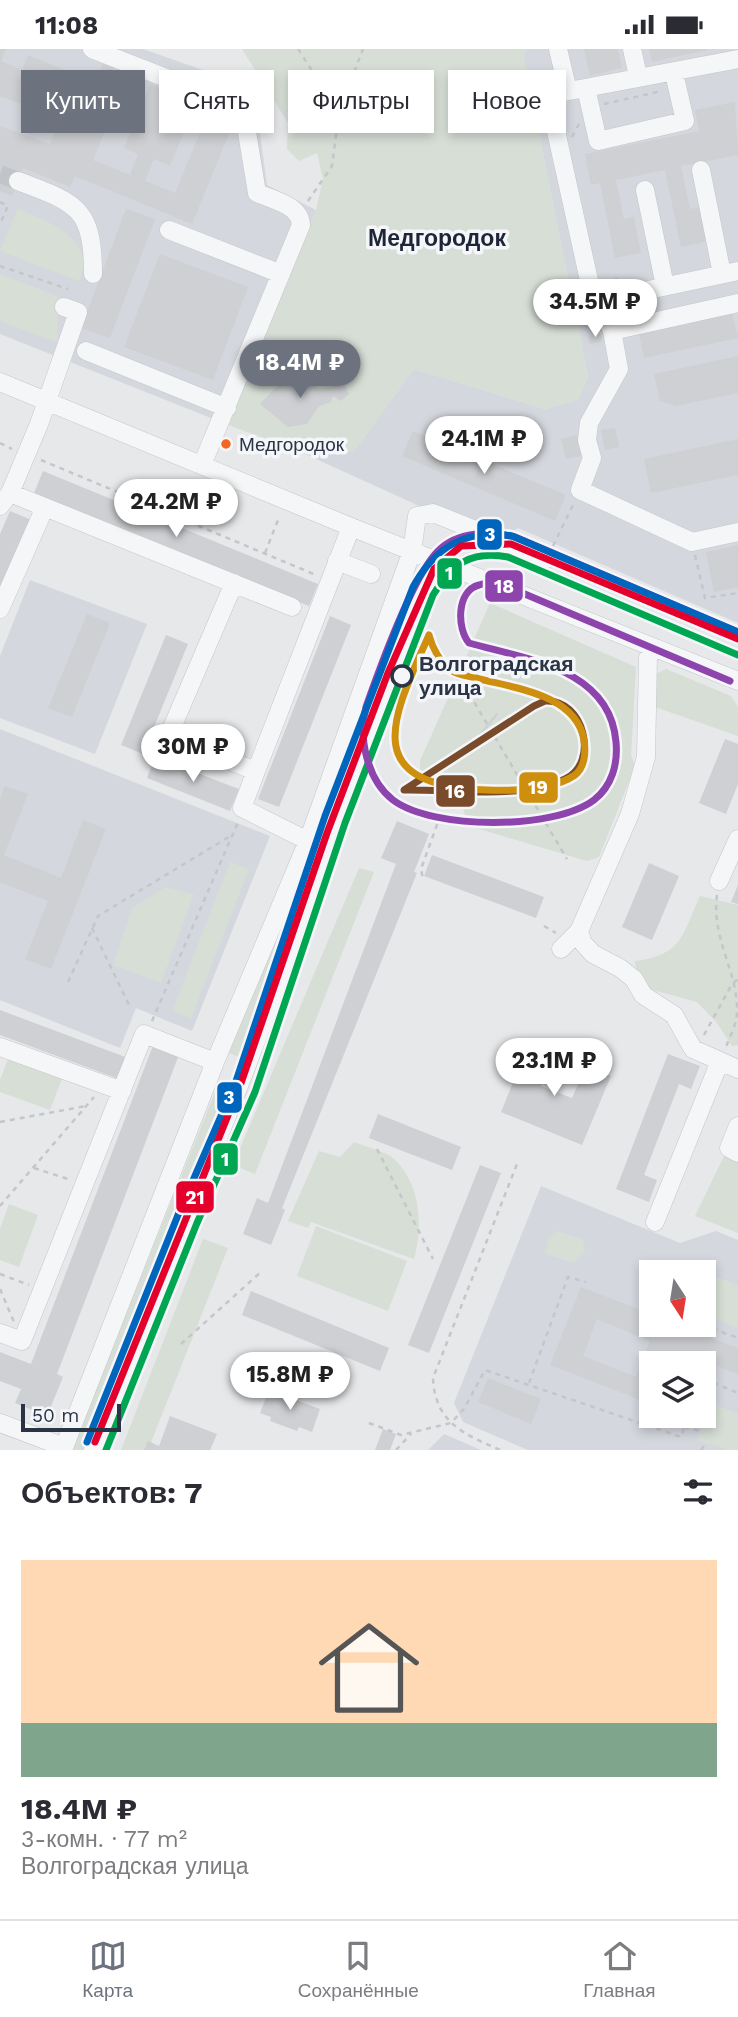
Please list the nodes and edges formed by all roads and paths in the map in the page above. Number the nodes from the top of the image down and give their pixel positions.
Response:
1 (92, 49) edge
2 (298, 49) edge
3 (363, 49) edge
4 (558, 49) edge
5 (632, 49) edge
6 (738, 59) edge
7 (312, 70) edge
8 (355, 70) edge
9 (674, 73) junction
10 (638, 76) junction
11 (577, 90) junction
12 (590, 107) junction
13 (336, 133) edge
14 (561, 155) junction
15 (701, 170) dead end
16 (18, 181) tunnel mouth
17 (645, 190) dead end
18 (0, 202) edge
19 (300, 217) junction
20 (0, 224) edge
21 (169, 230) dead end
22 (0, 265) edge
23 (730, 273) edge
24 (93, 274) dead end
25 (281, 274) junction
26 (665, 286) junction
27 (68, 289) dead end
28 (606, 299) junction
29 (738, 303) edge
30 (64, 307) dead end
31 (612, 331) junction
32 (86, 351) dead end
33 (0, 382) edge
34 (47, 401) junction
35 (227, 408) junction
36 (0, 443) edge
37 (26, 454) junction
38 (202, 465) junction
39 (196, 485) dead end
40 (580, 490) junction
41 (5, 500) edge
42 (45, 507) junction
43 (179, 516) junction
44 (278, 520) dead end
45 (351, 527) junction
46 (738, 532) edge
47 (692, 542) junction
48 (412, 551) junction
49 (265, 553) junction
50 (547, 559) joint
51 (337, 561) junction
52 (440, 561) junction
53 (371, 574) dead end
54 (319, 576) dead end
55 (234, 583) junction
56 (738, 593) edge
57 (292, 607) dead end
58 (0, 609) edge
59 (653, 647) junction
60 (453, 668) dead end
61 (738, 681) edge
62 (256, 771) junction
63 (242, 808) junction
64 (403, 808) dead end
65 (232, 835) junction
66 (738, 839) edge
67 (308, 841) junction
68 (567, 859) dead end
69 (422, 879) dead end
70 (719, 881) joint
71 (92, 929) junction
72 (579, 931) junction
73 (561, 949) dead end
74 (738, 979) edge
75 (68, 982) dead end
76 (732, 984) junction
77 (129, 1005) dead end
78 (144, 1034) junction
79 (0, 1047) edge
80 (696, 1050) junction
81 (720, 1061) junction
82 (215, 1062) junction
83 (738, 1069) edge
84 (102, 1084) junction
85 (122, 1091) junction
86 (86, 1106) junction
87 (0, 1122) edge
88 (738, 1126) edge
89 (377, 1149) dead end
90 (738, 1153) edge
91 (517, 1164) dead end
92 (34, 1168) junction
93 (84, 1185) junction
94 (0, 1206) edge
95 (655, 1222) dead end
96 (433, 1259) dead end
97 (262, 1271) dead end
98 (0, 1274) edge
99 (586, 1282) dead end
100 (0, 1289) edge
101 (42, 1291) junction
102 (716, 1330) edge
103 (0, 1333) edge
104 (738, 1338) edge
105 (22, 1341) junction
106 (181, 1344) dead end
107 (529, 1383) junction
108 (716, 1384) edge
109 (738, 1393) edge
110 (639, 1422) edge
111 (0, 1423) edge
112 (369, 1423) dead end
113 (451, 1423) junction
114 (656, 1428) edge
115 (684, 1428) edge
116 (688, 1428) edge
117 (700, 1431) dead end
118 (413, 1432) junction
119 (706, 1443) dead end
120 (63, 1449) edge
121 (93, 1450) edge
122 (396, 1450) edge
123 (500, 1450) edge
124 (701, 1450) edge

1 - 19 street
2 - 7 path
3 - 8 path
4 - 11 street
5 - 10 street
6 - 9 street
9 - 10 street
9 - 12 street
10 - 11 street
11 - 12 street
11 - 14 street
12 - 14 path
13 - 19 path
14 - 28 street
15 - 23 street
16 - 24 street
17 - 26 street
18 - 20 path
19 - 25 street
21 - 25 street
22 - 27 path
23 - 26 street
25 - 35 street
26 - 28 street
28 - 31 street
29 - 31 street
30 - 34 street
31 - 40 street
32 - 35 street
33 - 34 street
34 - 37 street
34 - 38 street
35 - 38 street
36 - 37 path
37 - 41 street
37 - 43 path
38 - 45 street
39 - 43 path
40 - 47 street
40 - 50 path
41 - 42 street
42 - 55 street
42 - 58 street
43 - 49 path
44 - 49 path
45 - 48 street
45 - 51 street
46 - 47 street
47 - 56 path
48 - 50 street
48 - 52 street
48 - 67 street
49 - 54 path
51 - 53 street
51 - 62 street
52 - 59 street
52 - 121 street
55 - 57 street
55 - 62 street
59 - 61 street
59 - 72 street
60 - 68 path
62 - 63 street
63 - 65 path
63 - 67 street
64 - 69 path
65 - 71 path
65 - 78 path
66 - 70 street
67 - 82 street
70 - 76 path
71 - 75 path
71 - 77 path
72 - 73 street
72 - 80 street
74 - 76 path
76 - 80 path
76 - 81 path
78 - 82 street
78 - 85 street
79 - 84 street
80 - 81 street
81 - 83 street
81 - 95 street
82 - 120 street
84 - 85 street
84 - 86 path
85 - 93 street
86 - 87 path
86 - 92 path
88 - 90 street
89 - 96 path
91 - 113 path
92 - 93 path
92 - 94 path
93 - 101 street
97 - 106 path
98 - 101 path
99 - 107 path
100 - 105 path
101 - 105 street
102 - 104 path
103 - 105 street
107 - 110 path
107 - 113 path
108 - 109 path
111 - 120 street
112 - 118 path
113 - 118 path
113 - 123 path
114 - 115 path
116 - 117 path
118 - 122 path
119 - 124 path

